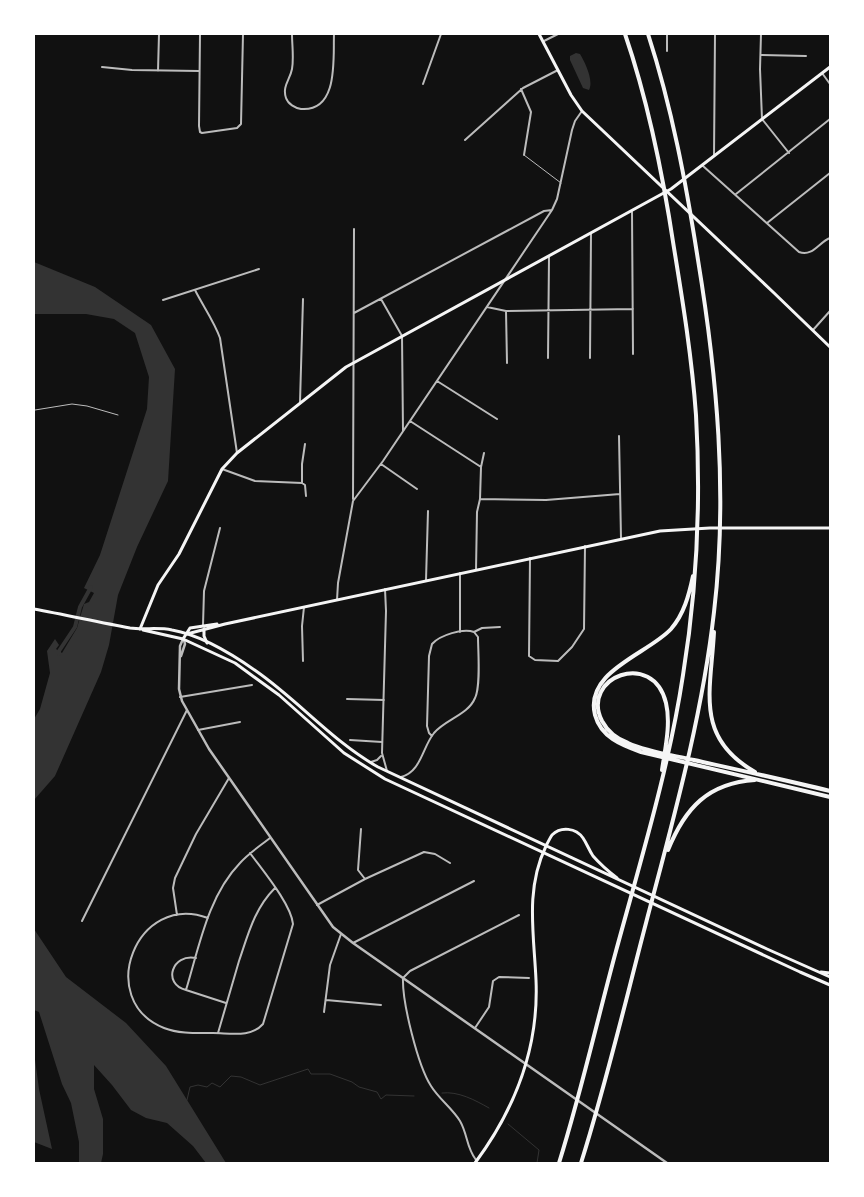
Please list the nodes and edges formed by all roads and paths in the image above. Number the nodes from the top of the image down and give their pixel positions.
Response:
1 (159, 34) edge
2 (200, 34) edge
3 (243, 34) edge
4 (292, 34) edge
5 (334, 34) edge
6 (441, 34) edge
7 (539, 34) edge
8 (558, 34) edge
9 (625, 34) edge
10 (648, 34) edge
11 (667, 34) edge
12 (715, 34) edge
13 (761, 34) edge
14 (544, 41) junction
15 (667, 51) dead end
16 (761, 55) junction
17 (806, 56) dead end
18 (102, 67) dead end
19 (830, 67) edge
20 (558, 70) junction
21 (158, 71) junction
22 (199, 71) junction
23 (822, 73) junction
24 (423, 84) dead end
25 (830, 84) edge
26 (521, 89) junction
27 (582, 111) junction
28 (830, 119) edge
29 (762, 120) junction
30 (465, 140) dead end
31 (789, 153) junction
32 (524, 155) joint
33 (714, 158) junction
34 (703, 166) junction
35 (830, 173) edge
36 (561, 183) junction
37 (667, 192) junction
38 (736, 194) junction
39 (552, 210) junction
40 (632, 212) junction
41 (767, 223) junction
42 (354, 229) dead end
43 (591, 234) junction
44 (830, 238) edge
45 (549, 257) junction
46 (259, 269) dead end
47 (504, 281) junction
48 (195, 290) junction
49 (304, 299) dead end
50 (381, 299) junction
51 (163, 300) dead end
52 (487, 307) junction
53 (633, 309) junction
54 (548, 310) junction
55 (590, 310) junction
56 (506, 311) junction
57 (830, 311) edge
58 (354, 313) junction
59 (813, 330) junction
60 (402, 336) junction
61 (830, 348) edge
62 (633, 354) dead end
63 (548, 358) dead end
64 (590, 358) dead end
65 (354, 362) junction
66 (507, 363) dead end
67 (437, 381) junction
68 (300, 402) junction
69 (34, 408) edge
70 (34, 415) edge
71 (118, 415) dead end
72 (497, 419) dead end
73 (410, 421) junction
74 (34, 424) edge
75 (403, 432) junction
76 (620, 436) dead end
77 (305, 444) dead end
78 (237, 453) junction
79 (484, 453) dead end
80 (381, 464) junction
81 (482, 467) junction
82 (222, 469) junction
83 (302, 483) junction
84 (417, 489) dead end
85 (620, 494) junction
86 (306, 496) dead end
87 (480, 499) junction
88 (353, 501) junction
89 (428, 511) dead end
90 (220, 528) dead end
91 (830, 528) edge
92 (621, 539) junction
93 (585, 546) junction
94 (530, 558) junction
95 (696, 567) junction
96 (476, 570) junction
97 (460, 573) junction
98 (426, 580) junction
99 (385, 589) junction
100 (337, 600) junction
101 (304, 607) junction
102 (34, 609) edge
103 (715, 609) junction
104 (203, 627) junction
105 (500, 627) dead end
106 (156, 628) junction
107 (140, 629) junction
108 (460, 632) junction
109 (474, 632) junction
110 (155, 634) junction
111 (186, 634) junction
112 (183, 638) junction
113 (208, 643) junction
114 (303, 661) dead end
115 (252, 685) dead end
116 (180, 697) junction
117 (347, 699) dead end
118 (384, 700) junction
119 (187, 710) junction
120 (240, 722) dead end
121 (198, 730) junction
122 (432, 736) junction
123 (350, 740) dead end
124 (383, 742) junction
125 (667, 745) junction
126 (382, 754) junction
127 (370, 762) junction
128 (387, 771) junction
129 (759, 775) junction
130 (399, 777) junction
131 (229, 778) junction
132 (760, 780) junction
133 (830, 791) edge
134 (830, 797) edge
135 (360, 829) dead end
136 (270, 838) junction
137 (546, 846) junction
138 (543, 852) junction
139 (250, 853) junction
140 (450, 863) dead end
141 (662, 864) junction
142 (366, 879) junction
143 (474, 881) dead end
144 (621, 881) junction
145 (275, 888) junction
146 (317, 905) junction
147 (176, 915) junction
148 (519, 915) dead end
149 (208, 918) junction
150 (82, 921) dead end
151 (341, 934) junction
152 (740, 937) junction
153 (745, 939) junction
154 (353, 943) junction
155 (739, 943) junction
156 (196, 958) junction
157 (817, 971) junction
158 (830, 973) edge
159 (830, 977) edge
160 (403, 978) junction
161 (529, 978) dead end
162 (830, 985) edge
163 (186, 990) junction
164 (326, 1000) junction
165 (226, 1003) junction
166 (381, 1005) dead end
167 (324, 1012) dead end
168 (475, 1028) junction
169 (218, 1033) junction
170 (526, 1064) junction
171 (476, 1162) edge
172 (559, 1163) edge
173 (581, 1163) edge
174 (667, 1163) edge

1 - 21 street
2 - 22 street
3 - 22 street
4 - 5 street
6 - 24 street
7 - 14 main road
8 - 14 street
9 - 95 highway
10 - 103 highway
11 - 15 street
12 - 33 street
13 - 16 street
14 - 20 main road
16 - 17 street
16 - 29 street
18 - 21 street
19 - 23 main road
20 - 26 street
20 - 27 main road
21 - 22 street
23 - 25 street
23 - 29 main road
26 - 30 street
26 - 32 street
27 - 36 street
27 - 37 main road
28 - 31 street
29 - 31 street
29 - 33 main road
31 - 38 street
32 - 36 lane
33 - 34 main road
34 - 37 main road
34 - 38 street
35 - 41 street
36 - 39 street
37 - 40 main road
37 - 59 main road
38 - 41 street
39 - 47 street
39 - 50 street
40 - 43 main road
40 - 53 street
41 - 44 street
42 - 58 street
43 - 45 main road
43 - 55 street
45 - 47 main road
45 - 54 street
46 - 48 street
47 - 52 street
47 - 60 main road
48 - 51 street
48 - 78 street
49 - 68 street
50 - 58 street
50 - 60 street
52 - 56 street
52 - 67 street
53 - 55 street
53 - 62 street
54 - 55 street
54 - 56 street
54 - 63 street
55 - 64 street
56 - 66 street
57 - 59 street
58 - 65 street
59 - 61 main road
60 - 65 main road
60 - 75 street
65 - 68 main road
65 - 88 street
67 - 72 street
67 - 73 street
68 - 78 main road
69 - 70 street
69 - 71 lane
70 - 74 street
73 - 75 street
73 - 81 street
75 - 80 street
76 - 85 street
77 - 83 street
78 - 82 main road
79 - 81 street
80 - 84 street
80 - 88 street
81 - 87 street
82 - 83 street
82 - 107 main road
83 - 86 street
85 - 87 street
85 - 92 street
87 - 96 street
88 - 100 street
89 - 98 street
90 - 104 street
91 - 92 main road
92 - 93 main road
93 - 94 main road
93 - 94 street
94 - 96 main road
95 - 125 highway
95 - 132 highway
96 - 97 main road
97 - 98 main road
97 - 108 street
98 - 99 main road
99 - 100 main road
99 - 118 street
100 - 101 main road
101 - 104 main road
101 - 114 street
102 - 107 main road
103 - 129 highway
103 - 141 highway
104 - 111 main road
104 - 111 main road
104 - 113 main road
105 - 109 street
106 - 107 main road
106 - 110 main road
106 - 111 main road
107 - 110 main road
108 - 109 street
108 - 122 street
109 - 122 street
110 - 112 main road
111 - 112 main road
111 - 113 main road
112 - 116 street
112 - 138 main road
113 - 127 main road
115 - 116 street
116 - 119 street
117 - 118 street
118 - 124 street
119 - 121 street
119 - 150 street
120 - 121 street
121 - 131 street
122 - 130 street
123 - 124 street
124 - 126 street
125 - 129 highway
125 - 172 highway
126 - 127 street
126 - 128 street
127 - 128 main road
128 - 130 main road
129 - 133 highway
130 - 137 main road
131 - 136 street
131 - 147 street
132 - 134 highway
132 - 141 highway
135 - 142 street
136 - 139 street
136 - 146 street
137 - 138 main road
137 - 144 main road
137 - 144 main road
138 - 155 main road
138 - 170 main road
139 - 145 street
139 - 149 street
140 - 142 street
141 - 173 highway
142 - 146 street
143 - 154 street
144 - 152 main road
145 - 165 street
145 - 169 street
146 - 151 street
147 - 149 street
147 - 169 street
148 - 160 street
149 - 156 street
151 - 154 street
151 - 164 street
152 - 153 main road
152 - 155 main road
153 - 155 main road
153 - 157 main road
154 - 160 street
155 - 162 main road
156 - 163 street
156 - 163 street
157 - 158 main road
157 - 159 main road
160 - 168 street
160 - 171 street
161 - 168 street
163 - 165 street
164 - 166 street
164 - 167 street
165 - 169 street
168 - 170 street
170 - 171 main road
170 - 174 street

